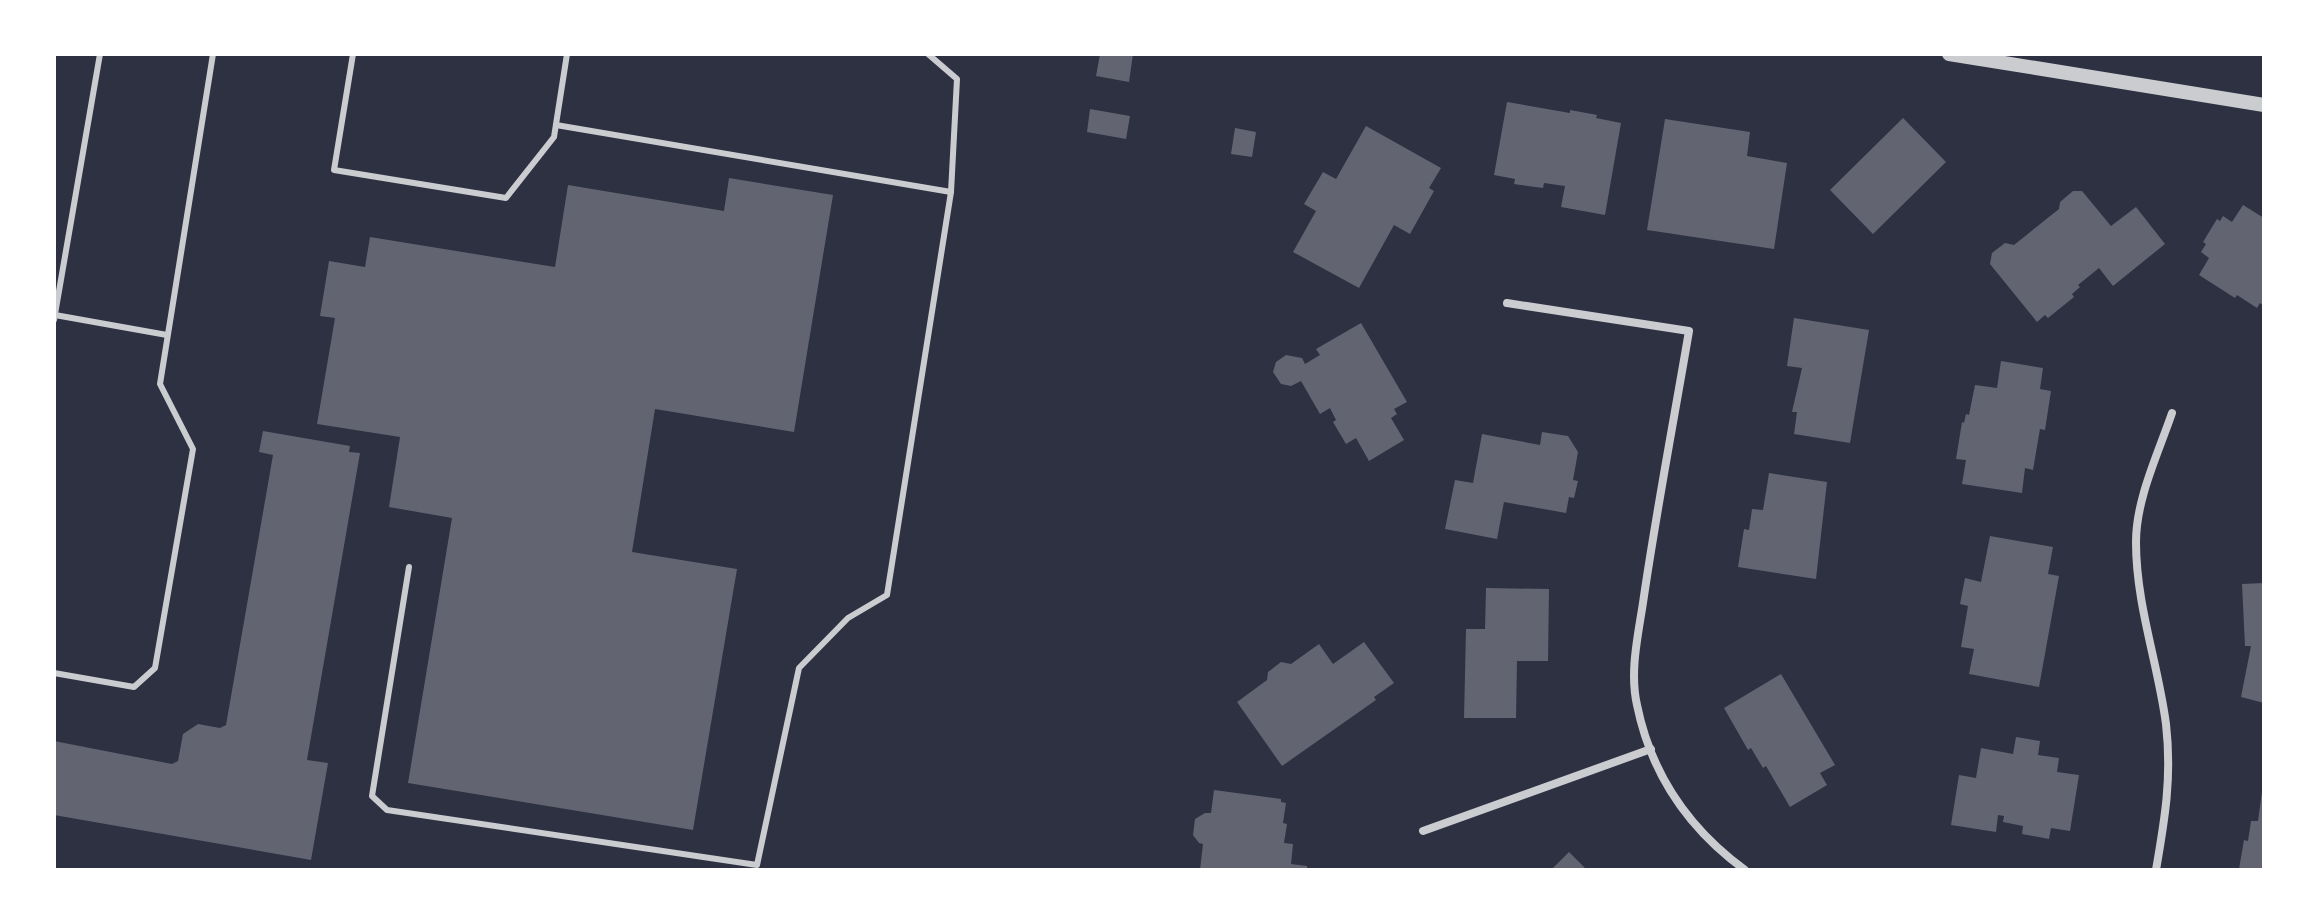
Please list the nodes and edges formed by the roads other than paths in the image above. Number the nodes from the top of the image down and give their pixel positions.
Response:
1 (100, 54) edge
2 (213, 54) edge
3 (353, 54) edge
4 (567, 54) edge
5 (928, 54) edge
6 (1949, 54) edge
7 (2264, 105) edge
8 (556, 125) junction
9 (951, 192) junction
10 (1507, 303) dead end
11 (54, 318) edge
12 (167, 335) junction
13 (2172, 413) dead end
14 (409, 567) dead end
15 (54, 673) edge
16 (1651, 749) junction
17 (1423, 831) dead end
18 (1745, 870) edge
19 (2156, 870) edge

1 - 11 lane
2 - 12 lane
3 - 8 lane
4 - 8 lane
5 - 9 lane
6 - 7 street
8 - 9 lane
9 - 14 lane
10 - 16 street
11 - 12 lane
12 - 15 lane
13 - 19 street
16 - 17 street
16 - 18 street

